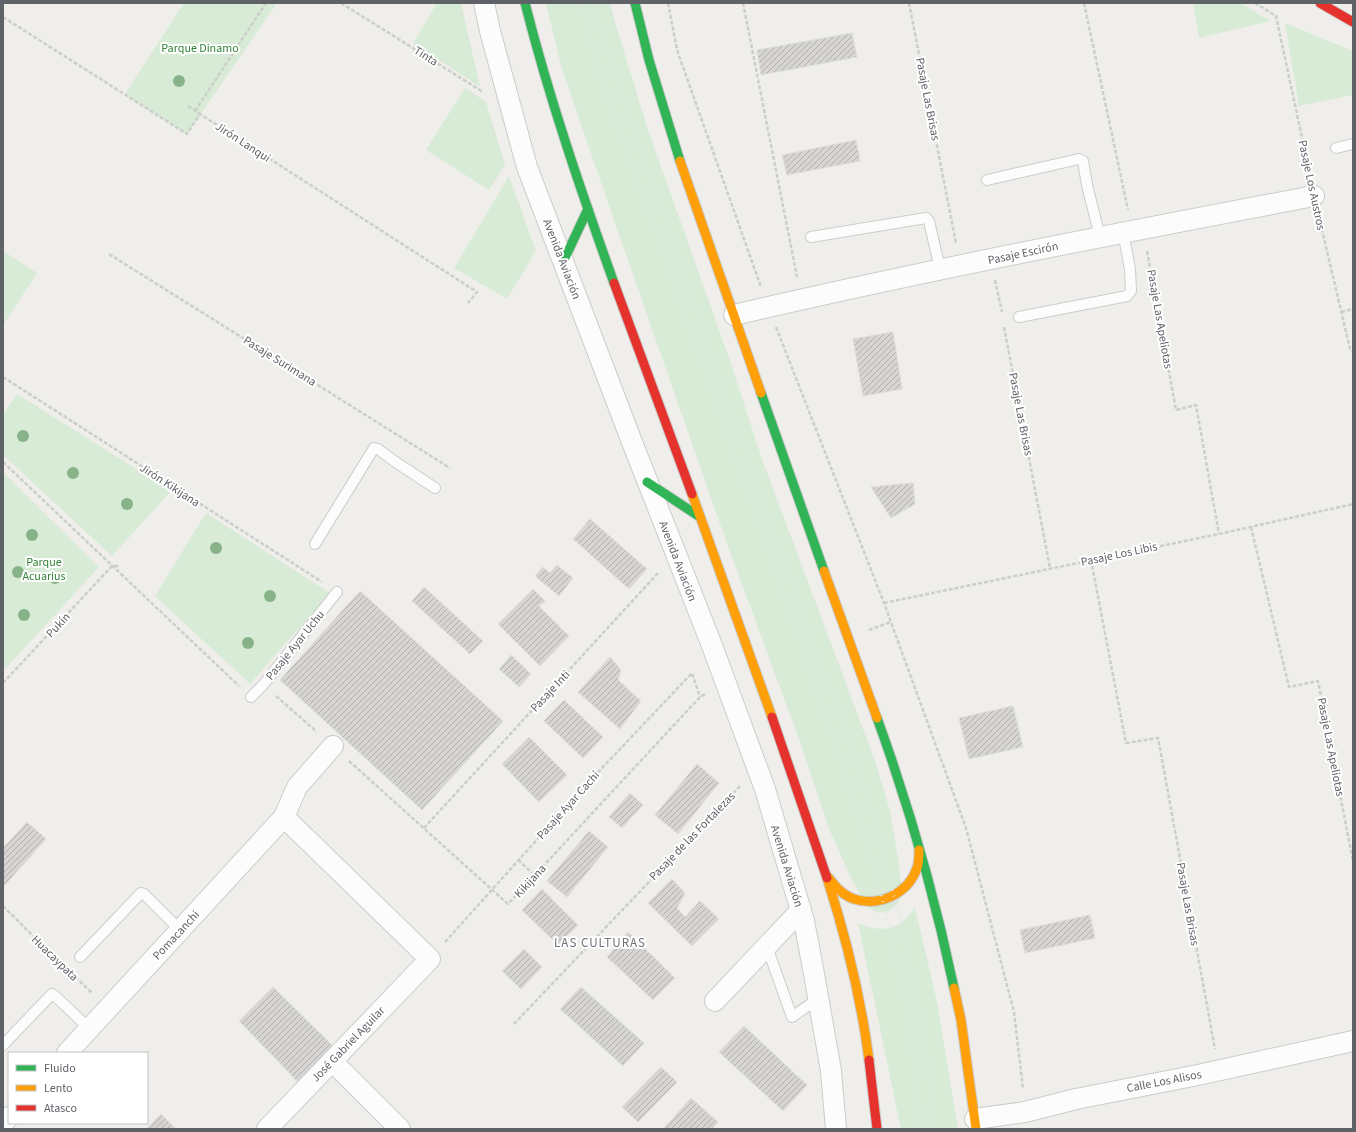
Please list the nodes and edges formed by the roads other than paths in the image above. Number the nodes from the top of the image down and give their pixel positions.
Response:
1 (484, 3) edge
2 (525, 3) edge
3 (635, 3) edge
4 (1320, 3) edge
5 (1353, 22) edge
6 (1353, 144) edge
7 (1336, 148) dead end
8 (987, 180) dead end
9 (1314, 196) road end
10 (588, 209) junction
11 (1133, 230) junction
12 (811, 237) dead end
13 (1100, 237) junction
14 (563, 262) junction
15 (940, 269) junction
16 (734, 315) junction
17 (1019, 317) dead end
18 (647, 482) junction
19 (435, 488) dead end
20 (700, 517) junction
21 (315, 544) dead end
22 (337, 592) road end
23 (251, 697) road end
24 (332, 746) road end
25 (284, 817) junction
26 (918, 844) junction
27 (825, 873) junction
28 (800, 910) junction
29 (180, 930) junction
30 (767, 947) junction
31 (80, 957) dead end
32 (819, 998) junction
33 (715, 1001) dead end
34 (90, 1028) junction
35 (1353, 1041) edge
36 (3, 1045) edge
37 (68, 1052) edge
38 (332, 1061) junction
39 (975, 1124) edge
40 (267, 1129) edge
41 (400, 1129) edge
42 (836, 1129) edge
43 (878, 1129) edge

1 - 14 street, Avenida Aviación
2 - 10 main road
3 - 16 main road
4 - 5 main road
6 - 7 lane
8 - 13 lane
9 - 11 street, Pasaje Escirón
10 - 14 main road
10 - 20 main road
11 - 13 street, Pasaje Escirón
11 - 17 lane
12 - 15 lane
13 - 15 street, Pasaje Escirón
14 - 18 street, Avenida Aviación
15 - 16 street, Pasaje Escirón
16 - 26 main road
18 - 20 main road
18 - 28 street, Avenida Aviación
19 - 21 lane
20 - 27 main road
22 - 23 lane, Pasaje Ayar Uchu
24 - 25 street, Pomacanchi
25 - 29 street, Pomacanchi
25 - 38 street, José Gabriel Aguilar
26 - 27 main road
26 - 39 main road
27 - 43 main road
28 - 30 street
28 - 32 street, Avenida Aviación
29 - 31 lane
29 - 34 street, Pomacanchi
30 - 32 lane
30 - 33 street
32 - 42 street, Avenida Aviación
34 - 36 lane
34 - 37 street, Pomacanchi
35 - 39 street, Calle Los Alisos
38 - 40 street, José Gabriel Aguilar
38 - 41 street

